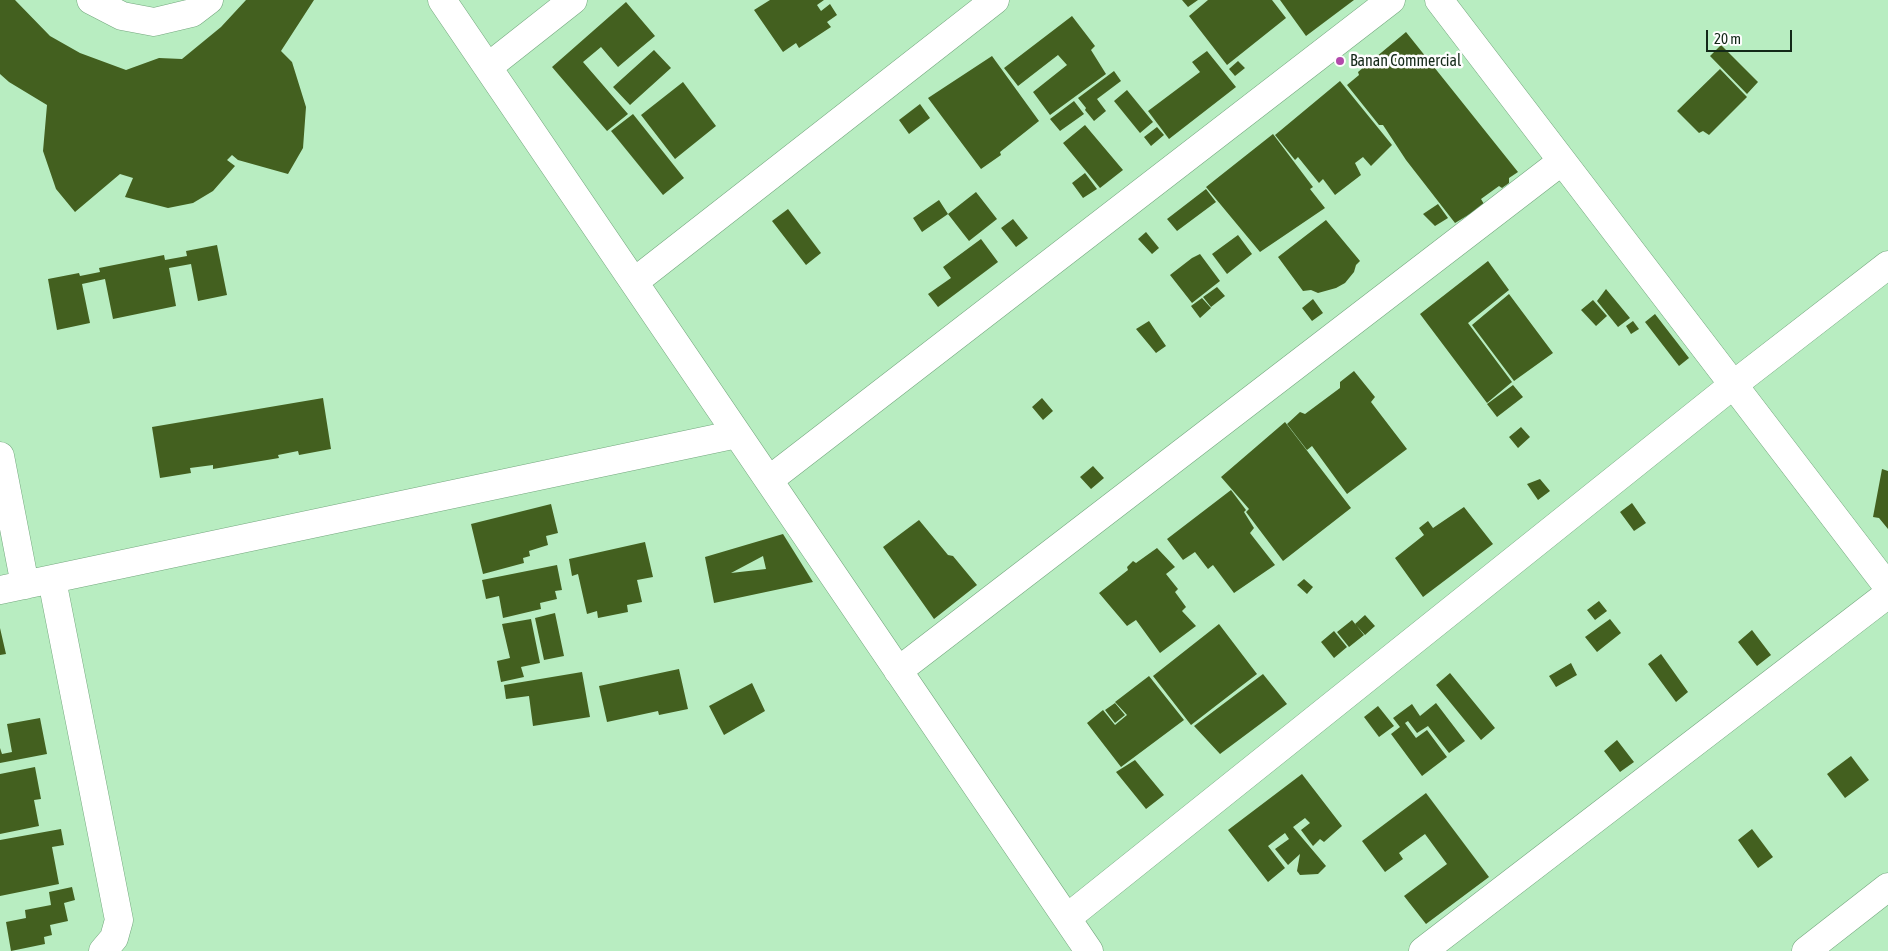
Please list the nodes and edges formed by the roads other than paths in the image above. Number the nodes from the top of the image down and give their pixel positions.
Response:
1 (91, 0) edge
2 (209, 0) edge
3 (442, 0) edge
4 (574, 0) edge
5 (995, 0) edge
6 (1391, 0) edge
7 (1439, 0) edge
8 (488, 67) junction
9 (1562, 161) junction
10 (1888, 265) edge
11 (634, 282) junction
12 (1733, 384) junction
13 (737, 434) junction
14 (0, 456) edge
15 (769, 480) junction
16 (52, 580) junction
17 (1888, 587) edge
18 (12, 588) edge
19 (1888, 594) edge
20 (898, 670) junction
21 (1888, 887) edge
22 (1067, 918) junction
23 (104, 951) edge
24 (1089, 951) edge
25 (1423, 951) edge
26 (1806, 951) edge

1 - 2 street
3 - 8 street
4 - 8 street
5 - 11 street
6 - 15 street
7 - 9 street
8 - 11 street
9 - 12 street
9 - 20 street
10 - 12 street
11 - 13 street
12 - 17 street
12 - 22 street
13 - 15 street
13 - 16 street
14 - 18 street
15 - 20 street
16 - 18 street
16 - 23 street
19 - 25 street
20 - 22 street
21 - 26 street
22 - 24 street

